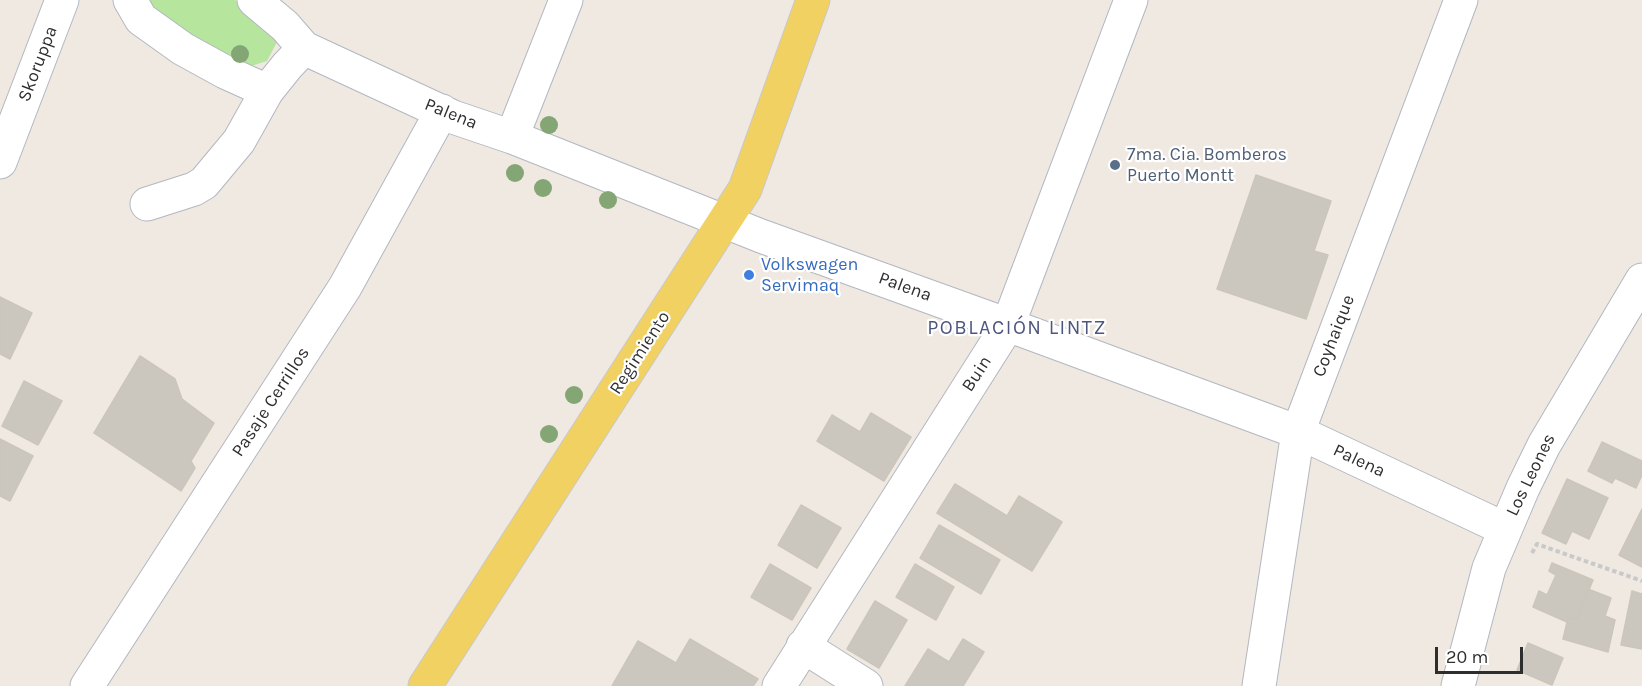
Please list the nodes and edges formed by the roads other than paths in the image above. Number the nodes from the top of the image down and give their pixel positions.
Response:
1 (62, 0) edge
2 (130, 0) edge
3 (254, 0) edge
4 (566, 0) edge
5 (813, 0) edge
6 (1131, 0) edge
7 (1461, 0) edge
8 (304, 48) junction
9 (267, 91) junction
10 (442, 111) junction
11 (512, 137) junction
12 (0, 162) edge
13 (147, 204) dead end
14 (725, 220) junction
15 (1642, 280) edge
16 (1008, 324) junction
17 (1298, 432) junction
18 (1505, 530) junction
19 (803, 646) junction
20 (87, 686) edge
21 (425, 686) edge
22 (779, 686) edge
23 (866, 686) edge
24 (1259, 686) edge
25 (1458, 686) edge

1 - 12 street, Skoruppa
2 - 9 street
3 - 8 street, Palena
4 - 11 street
5 - 14 main road, Regimiento
6 - 16 street, Buin
7 - 17 street, Coyhaique
8 - 9 street
8 - 10 street, Palena
9 - 13 street
10 - 11 street, Palena
10 - 20 street, Pasaje Cerrillos
11 - 14 street, Palena
14 - 16 street, Palena
14 - 21 main road, Regimiento
15 - 18 street, Los Leones
16 - 17 street, Palena
16 - 19 street, Buin
17 - 18 street, Palena
17 - 24 street, Coyhaique
18 - 25 street, Los Leones
19 - 22 street, Buin
19 - 23 street

